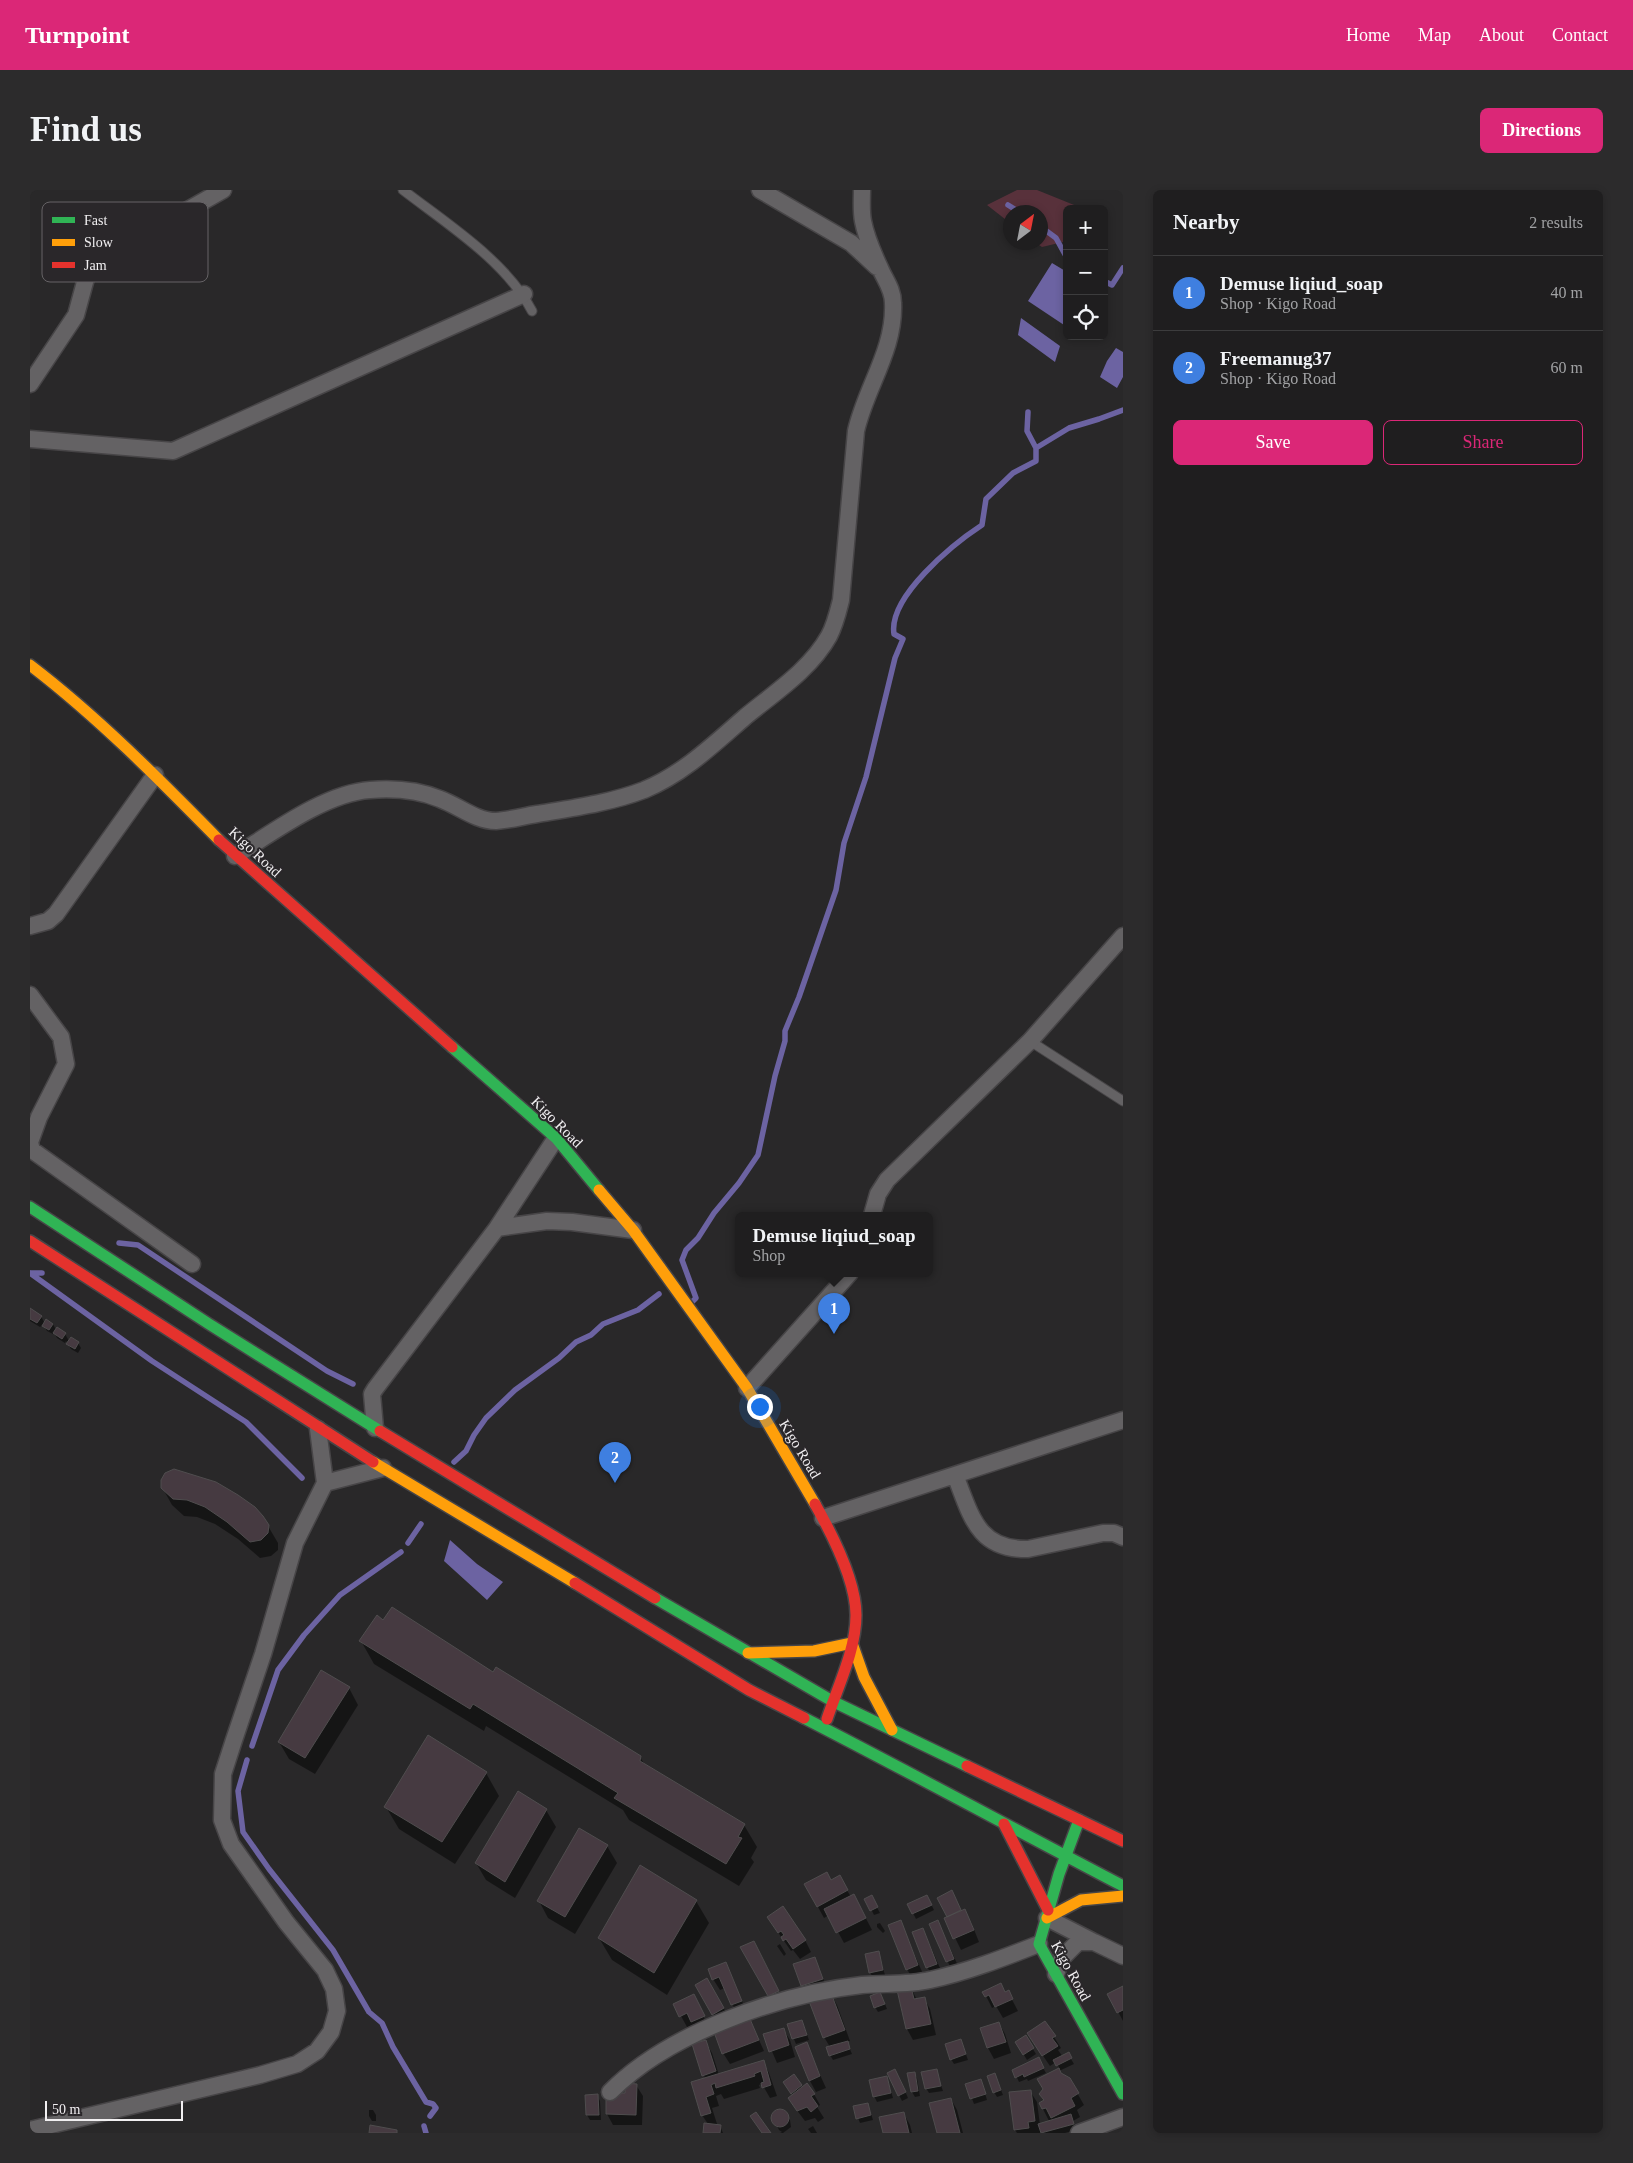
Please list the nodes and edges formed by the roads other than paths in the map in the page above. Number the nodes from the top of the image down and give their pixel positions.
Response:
1 (223, 190) edge
2 (403, 190) edge
3 (760, 190) edge
4 (862, 190) edge
5 (202, 202) edge
6 (880, 270) junction
7 (85, 282) edge
8 (524, 294) junction
9 (532, 311) dead end
10 (30, 384) edge
11 (30, 439) edge
12 (30, 665) edge
13 (155, 774) junction
14 (235, 856) junction
15 (30, 926) edge
16 (1123, 936) edge
17 (30, 994) edge
18 (1030, 1041) junction
19 (1123, 1100) edge
20 (556, 1138) junction
21 (30, 1142) edge
22 (30, 1207) edge
23 (873, 1212) edge
24 (497, 1228) junction
25 (633, 1230) junction
26 (30, 1241) edge
27 (192, 1264) dead end
28 (846, 1277) edge
29 (747, 1388) junction
30 (372, 1394) junction
31 (338, 1405) junction
32 (1123, 1420) edge
33 (375, 1428) junction
34 (318, 1429) junction
35 (383, 1468) junction
36 (955, 1475) junction
37 (325, 1483) junction
38 (823, 1518) junction
39 (1123, 1537) edge
40 (852, 1643) junction
41 (748, 1652) junction
42 (834, 1702) junction
43 (823, 1728) junction
44 (892, 1730) junction
45 (1079, 1820) junction
46 (1004, 1824) junction
47 (1123, 1841) edge
48 (1066, 1856) junction
49 (1123, 1886) edge
50 (1123, 1896) edge
51 (1048, 1914) junction
52 (1094, 1942) junction
53 (1039, 1944) junction
54 (1123, 1956) edge
55 (1056, 1974) junction
56 (610, 2092) dead end
57 (1123, 2094) edge
58 (1123, 2117) edge
59 (30, 2130) edge
60 (1079, 2133) edge

1 - 5 street
2 - 8 lane
3 - 6 street
4 - 6 street
6 - 14 street
7 - 10 street
8 - 9 lane
8 - 11 street
12 - 13 main road, Kigo Road
13 - 14 main road, Kigo Road
13 - 15 street
14 - 20 main road, Kigo Road
16 - 18 street
17 - 21 street
18 - 19 lane
18 - 23 street
20 - 24 street
20 - 25 main road, Kigo Road
21 - 27 street
22 - 31 main road
24 - 25 street
24 - 30 street
25 - 29 main road, Kigo Road
26 - 34 main road
28 - 29 street
29 - 38 main road, Kigo Road
30 - 31 street
30 - 33 street
31 - 33 main road
32 - 36 street
33 - 41 main road
34 - 35 main road
34 - 37 street
35 - 37 street
35 - 43 main road
36 - 38 street
36 - 39 street
37 - 59 street
38 - 40 main road, Kigo Road
40 - 41 main road
40 - 42 main road, Kigo Road
40 - 44 main road
41 - 42 main road
42 - 43 main road, Kigo Road
42 - 44 main road
43 - 46 main road
44 - 45 main road
45 - 47 main road
45 - 48 main road, Kigo Road
46 - 48 main road
46 - 51 main road
48 - 49 main road
48 - 51 main road, Kigo Road
50 - 51 main road
51 - 52 street
51 - 53 main road, Kigo Road
52 - 54 street
52 - 55 street
53 - 55 main road, Kigo Road
53 - 56 street
55 - 57 main road, Kigo Road
58 - 60 street

